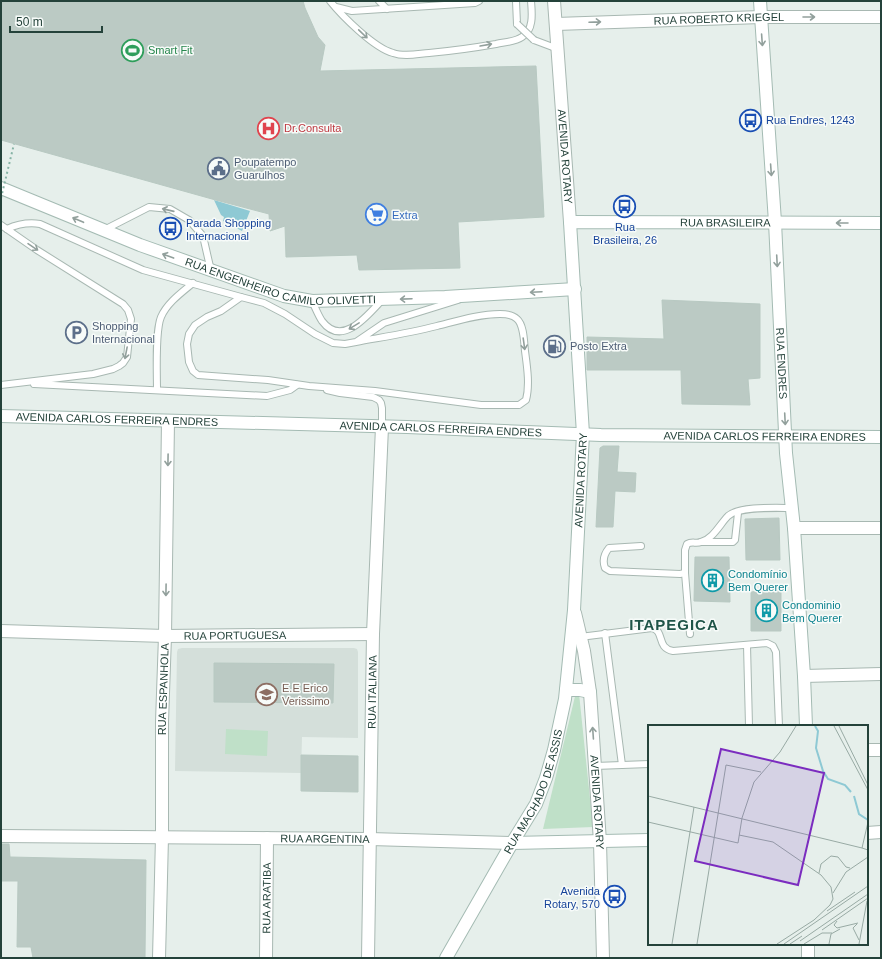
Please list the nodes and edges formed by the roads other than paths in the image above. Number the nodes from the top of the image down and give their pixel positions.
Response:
1 (330, 1) edge
2 (379, 1) edge
3 (479, 1) edge
4 (516, 1) edge
5 (531, 1) edge
6 (554, 1) edge
7 (760, 1) edge
8 (335, 7) junction
9 (387, 9) junction
10 (761, 17) junction
11 (881, 17) edge
12 (556, 24) junction
13 (558, 49) junction
14 (1, 188) edge
15 (570, 222) junction
16 (775, 222) junction
17 (881, 223) edge
18 (4, 227) edge
19 (104, 231) junction
20 (211, 271) junction
21 (193, 283) junction
22 (575, 290) junction
23 (477, 295) junction
24 (241, 297) junction
25 (382, 300) junction
26 (312, 301) junction
27 (356, 342) junction
28 (18, 383) junction
29 (297, 384) junction
30 (1, 386) edge
31 (322, 387) junction
32 (157, 390) junction
33 (1, 416) edge
34 (168, 421) junction
35 (382, 427) junction
36 (583, 434) junction
37 (786, 437) junction
38 (881, 437) edge
39 (792, 508) junction
40 (738, 513) junction
41 (794, 528) junction
42 (881, 528) edge
43 (701, 542) junction
44 (641, 546) dead end
45 (685, 573) junction
46 (574, 610) junction
47 (1, 631) edge
48 (604, 633) junction
49 (373, 634) junction
50 (690, 634) dead end
51 (165, 636) junction
52 (580, 637) junction
53 (747, 645) junction
54 (881, 674) edge
55 (804, 676) junction
56 (566, 690) junction
57 (590, 692) junction
58 (748, 725) edge
59 (779, 725) edge
60 (806, 725) edge
61 (868, 750) edge
62 (881, 750) edge
63 (648, 764) edge
64 (622, 765) junction
65 (595, 766) junction
66 (881, 832) edge
67 (868, 833) edge
68 (1, 836) edge
69 (162, 838) junction
70 (267, 838) junction
71 (370, 840) junction
72 (648, 840) edge
73 (600, 842) junction
74 (512, 843) junction
75 (808, 945) edge
76 (159, 958) edge
77 (266, 958) edge
78 (368, 958) edge
79 (446, 958) edge
80 (603, 958) edge
81 (808, 958) edge

1 - 8 lane
2 - 9 lane
3 - 9 lane
4 - 13 lane, bridge
8 -> 5 lane
6 - 12 street, AVENIDA ROTARY
7 - 10 street, RUA ENDRES
8 - 9 lane
10 -> 11 street, RUA ROBERTO KRIEGEL
12 -> 10 street, RUA ROBERTO KRIEGEL
10 -> 16 street, RUA ENDRES
12 - 13 street, AVENIDA ROTARY
13 - 15 street, AVENIDA ROTARY
19 -> 14 street, RUA ENGENHEIRO CAMILO OLIVETTI
15 - 16 street, RUA BRASILEIRA
15 - 22 street, AVENIDA ROTARY
17 -> 16 street, RUA BRASILEIRA
16 -> 37 street, RUA ENDRES
18 - 21 lane
18 -> 28 lane
20 -> 19 street, RUA ENGENHEIRO CAMILO OLIVETTI
20 -> 19 lane
20 - 26 street, RUA ENGENHEIRO CAMILO OLIVETTI
21 - 24 lane
21 - 32 lane
22 -> 23 street, RUA ENGENHEIRO CAMILO OLIVETTI
22 - 36 street, AVENIDA ROTARY
23 -> 25 street, RUA ENGENHEIRO CAMILO OLIVETTI
23 - 27 lane
24 - 27 lane
24 - 29 lane
25 - 26 street, RUA ENGENHEIRO CAMILO OLIVETTI
25 -> 26 lane
27 -> 31 lane
28 - 30 lane
28 - 32 lane
29 - 31 lane
29 - 32 lane
31 - 35 lane
33 - 34 street, AVENIDA CARLOS FERREIRA ENDRES
34 - 35 street, AVENIDA CARLOS FERREIRA ENDRES
34 -> 51 street, RUA ESPANHOLA
35 - 36 street, AVENIDA CARLOS FERREIRA ENDRES
35 - 49 street, RUA ITALIANA
36 - 37 street, AVENIDA CARLOS FERREIRA ENDRES
36 - 46 street, AVENIDA ROTARY
37 - 38 street, AVENIDA CARLOS FERREIRA ENDRES
37 - 39 street, RUA ENDRES
39 - 40 lane
39 - 41 street, RUA ENDRES
40 - 43 lane
40 - 43 lane
41 - 42 street
41 - 55 street, RUA ENDRES
43 - 45 lane
44 - 45 lane
45 - 50 lane
46 - 52 street, AVENIDA ROTARY
46 - 56 street, RUA MACHADO DE ASSIS
47 - 51 street, RUA PORTUGUESA
48 - 52 lane
48 - 53 lane
48 - 64 lane
49 - 51 street, RUA PORTUGUESA
49 - 71 street, RUA ITALIANA
51 - 69 street, RUA ESPANHOLA
52 - 57 street, AVENIDA ROTARY
53 - 58 lane
53 - 59 lane
54 - 55 street
55 - 60 street, RUA ENDRES
56 - 57 street
56 - 74 street, RUA MACHADO DE ASSIS
65 -> 57 street, AVENIDA ROTARY
61 - 62 street
63 - 64 lane
64 - 65 lane
65 - 73 street, AVENIDA ROTARY
66 - 67 street
68 - 69 street, RUA ARGENTINA
69 - 70 street, RUA ARGENTINA
69 - 76 street, RUA ESPANHOLA
70 - 71 street, RUA ARGENTINA
70 - 77 street, RUA ARATIBA
71 - 74 street, RUA ARGENTINA
71 - 78 street, RUA ITALIANA
72 - 73 street, RUA ARGENTINA
73 - 74 street, RUA ARGENTINA
73 - 80 street, AVENIDA ROTARY
74 - 79 street, RUA MACHADO DE ASSIS
75 - 81 street

